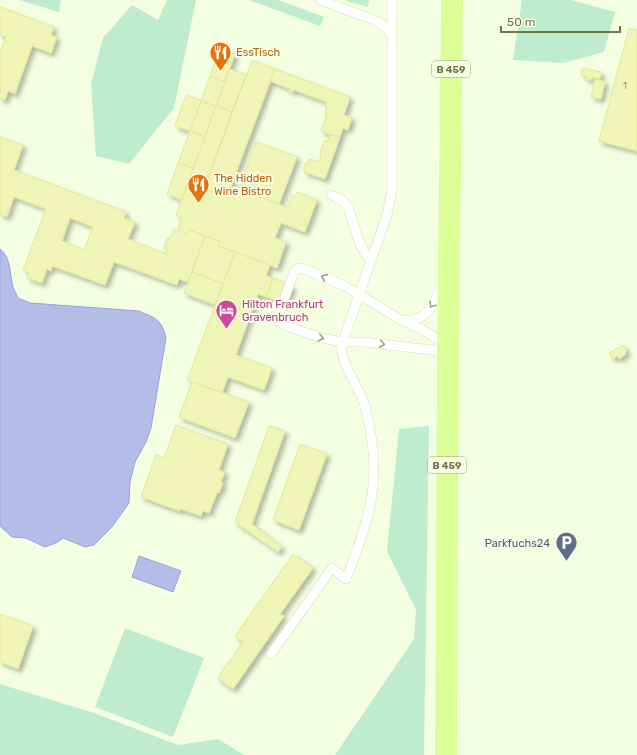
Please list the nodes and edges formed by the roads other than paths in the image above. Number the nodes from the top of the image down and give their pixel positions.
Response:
1 (320, 0) edge
2 (392, 0) edge
3 (452, 0) edge
4 (392, 36) junction
5 (331, 195) dead end
6 (371, 260) junction
7 (449, 271) junction
8 (359, 295) junction
9 (401, 320) junction
10 (343, 342) junction
11 (448, 348) junction
12 (271, 654) dead end
13 (446, 755) edge

1 - 4 lane
2 - 4 lane
3 - 7 main road, B 459
4 - 6 lane
5 - 6 lane
6 - 8 lane
7 -> 9 lane
7 - 11 main road, B 459
8 - 9 lane
8 - 10 lane
8 -> 10 lane
9 - 11 lane
10 -> 11 lane
10 - 12 lane
11 - 13 main road, B 459

